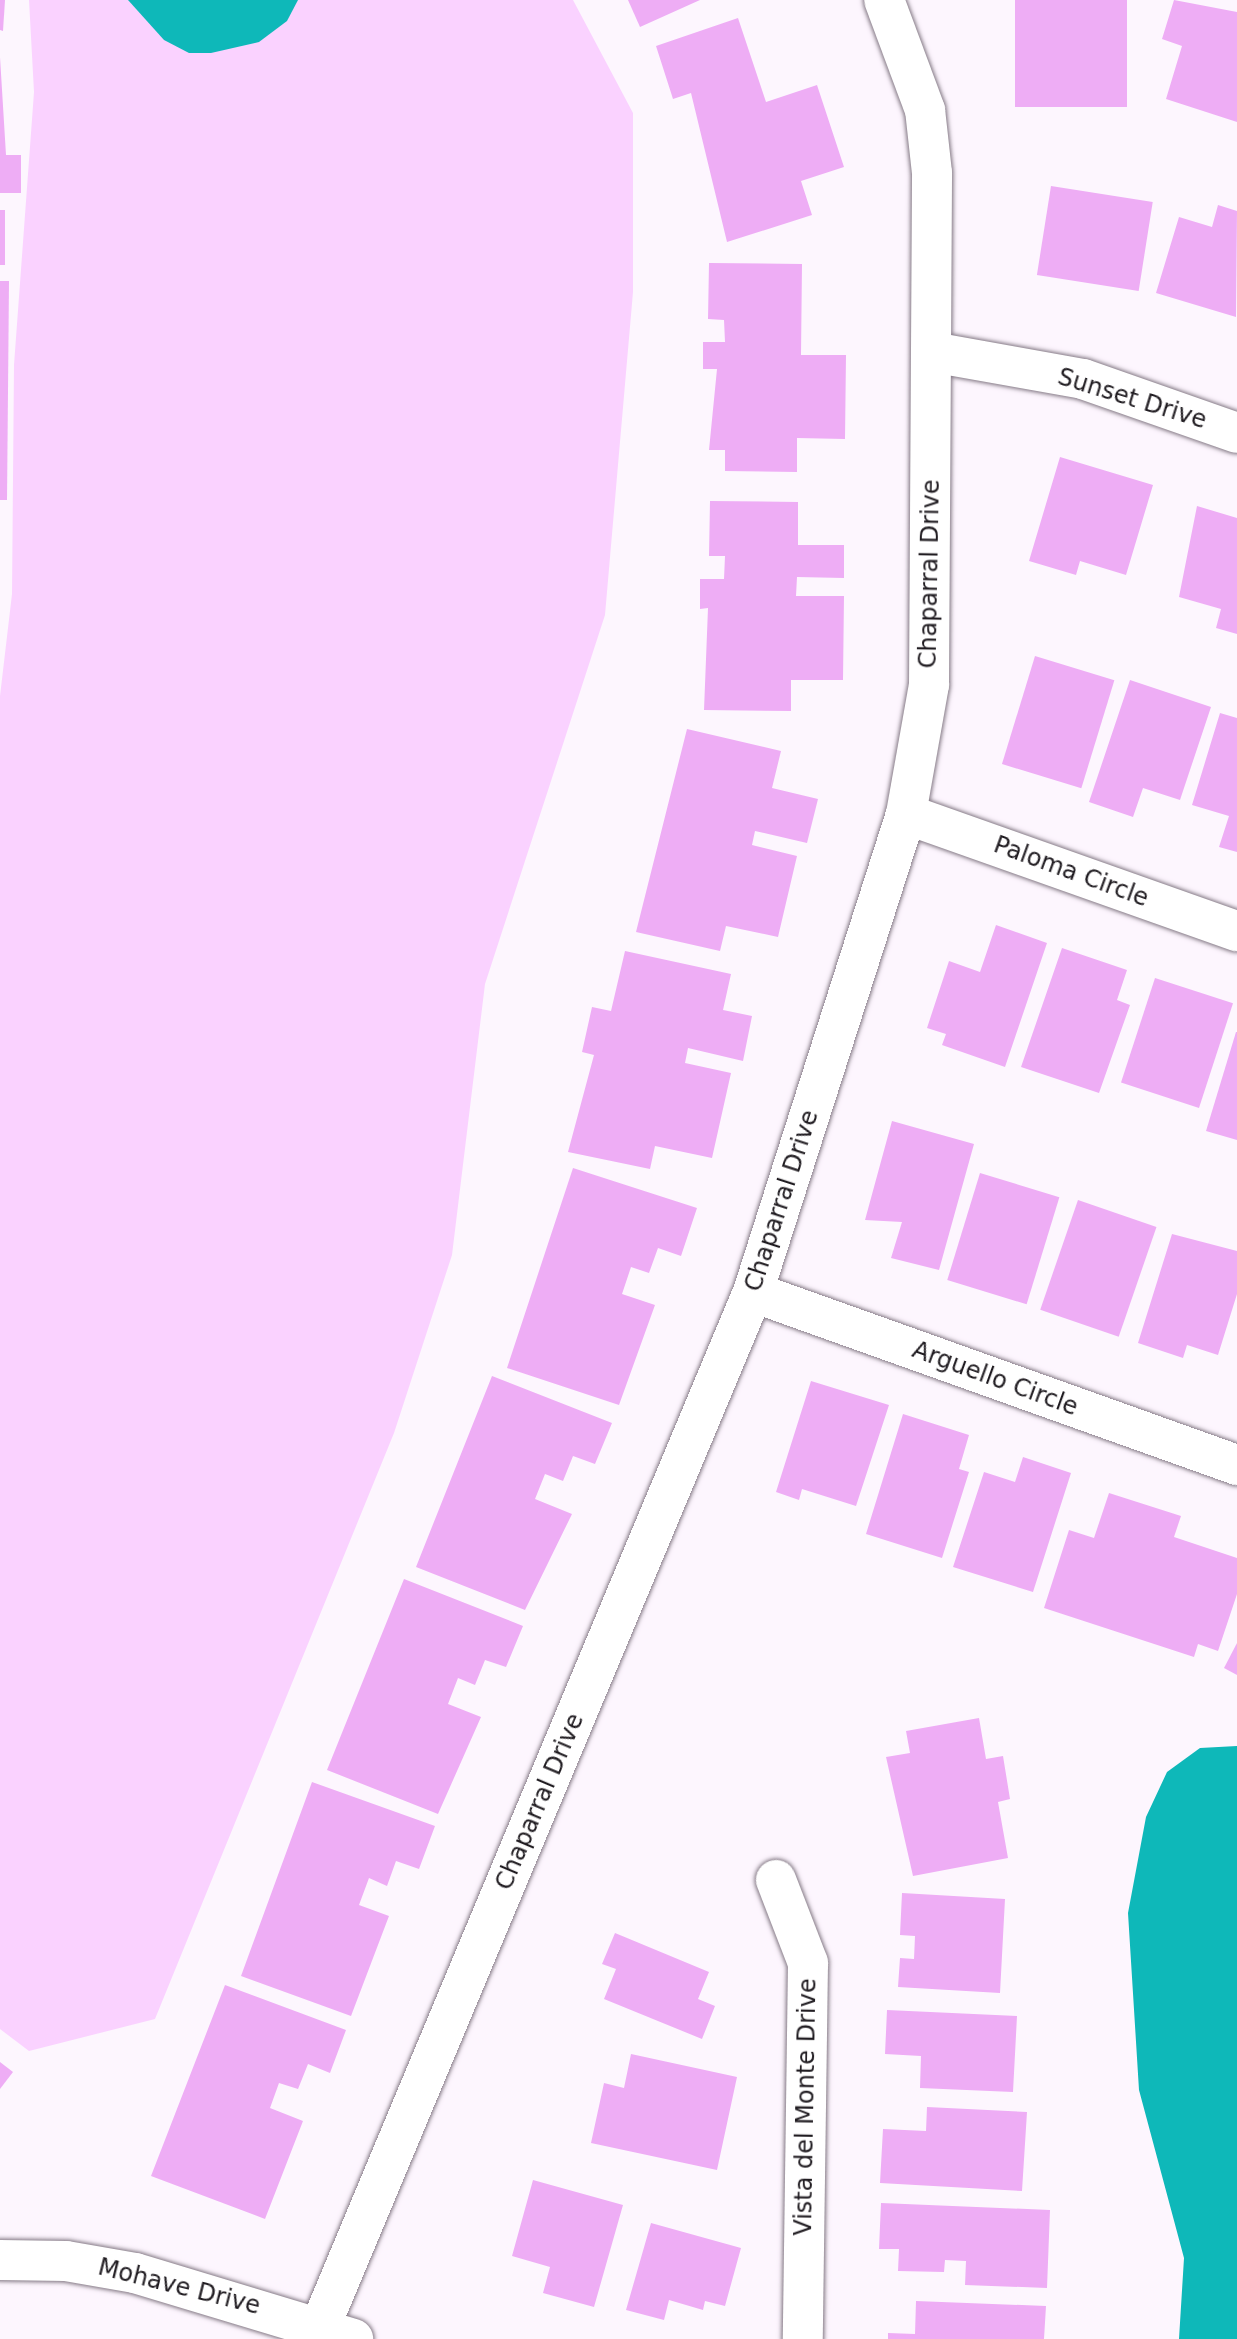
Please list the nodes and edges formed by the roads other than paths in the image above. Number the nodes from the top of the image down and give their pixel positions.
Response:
1 (884, 0) edge
2 (932, 352) junction
3 (1237, 433) edge
4 (906, 814) junction
5 (1237, 931) edge
6 (753, 1292) junction
7 (1237, 1465) edge
8 (776, 1880) dead end
9 (0, 2260) edge
10 (330, 2334) edge
11 (803, 2339) edge

1 - 2 street, Chaparral Drive
2 - 3 street, Sunset Drive
2 - 4 street, Chaparral Drive
4 - 5 street, Paloma Circle
4 - 6 street, Chaparral Drive
6 - 7 street, Arguello Circle
6 - 10 street, Chaparral Drive
8 - 11 street, Vista del Monte Drive
9 - 10 street, Mohave Drive

